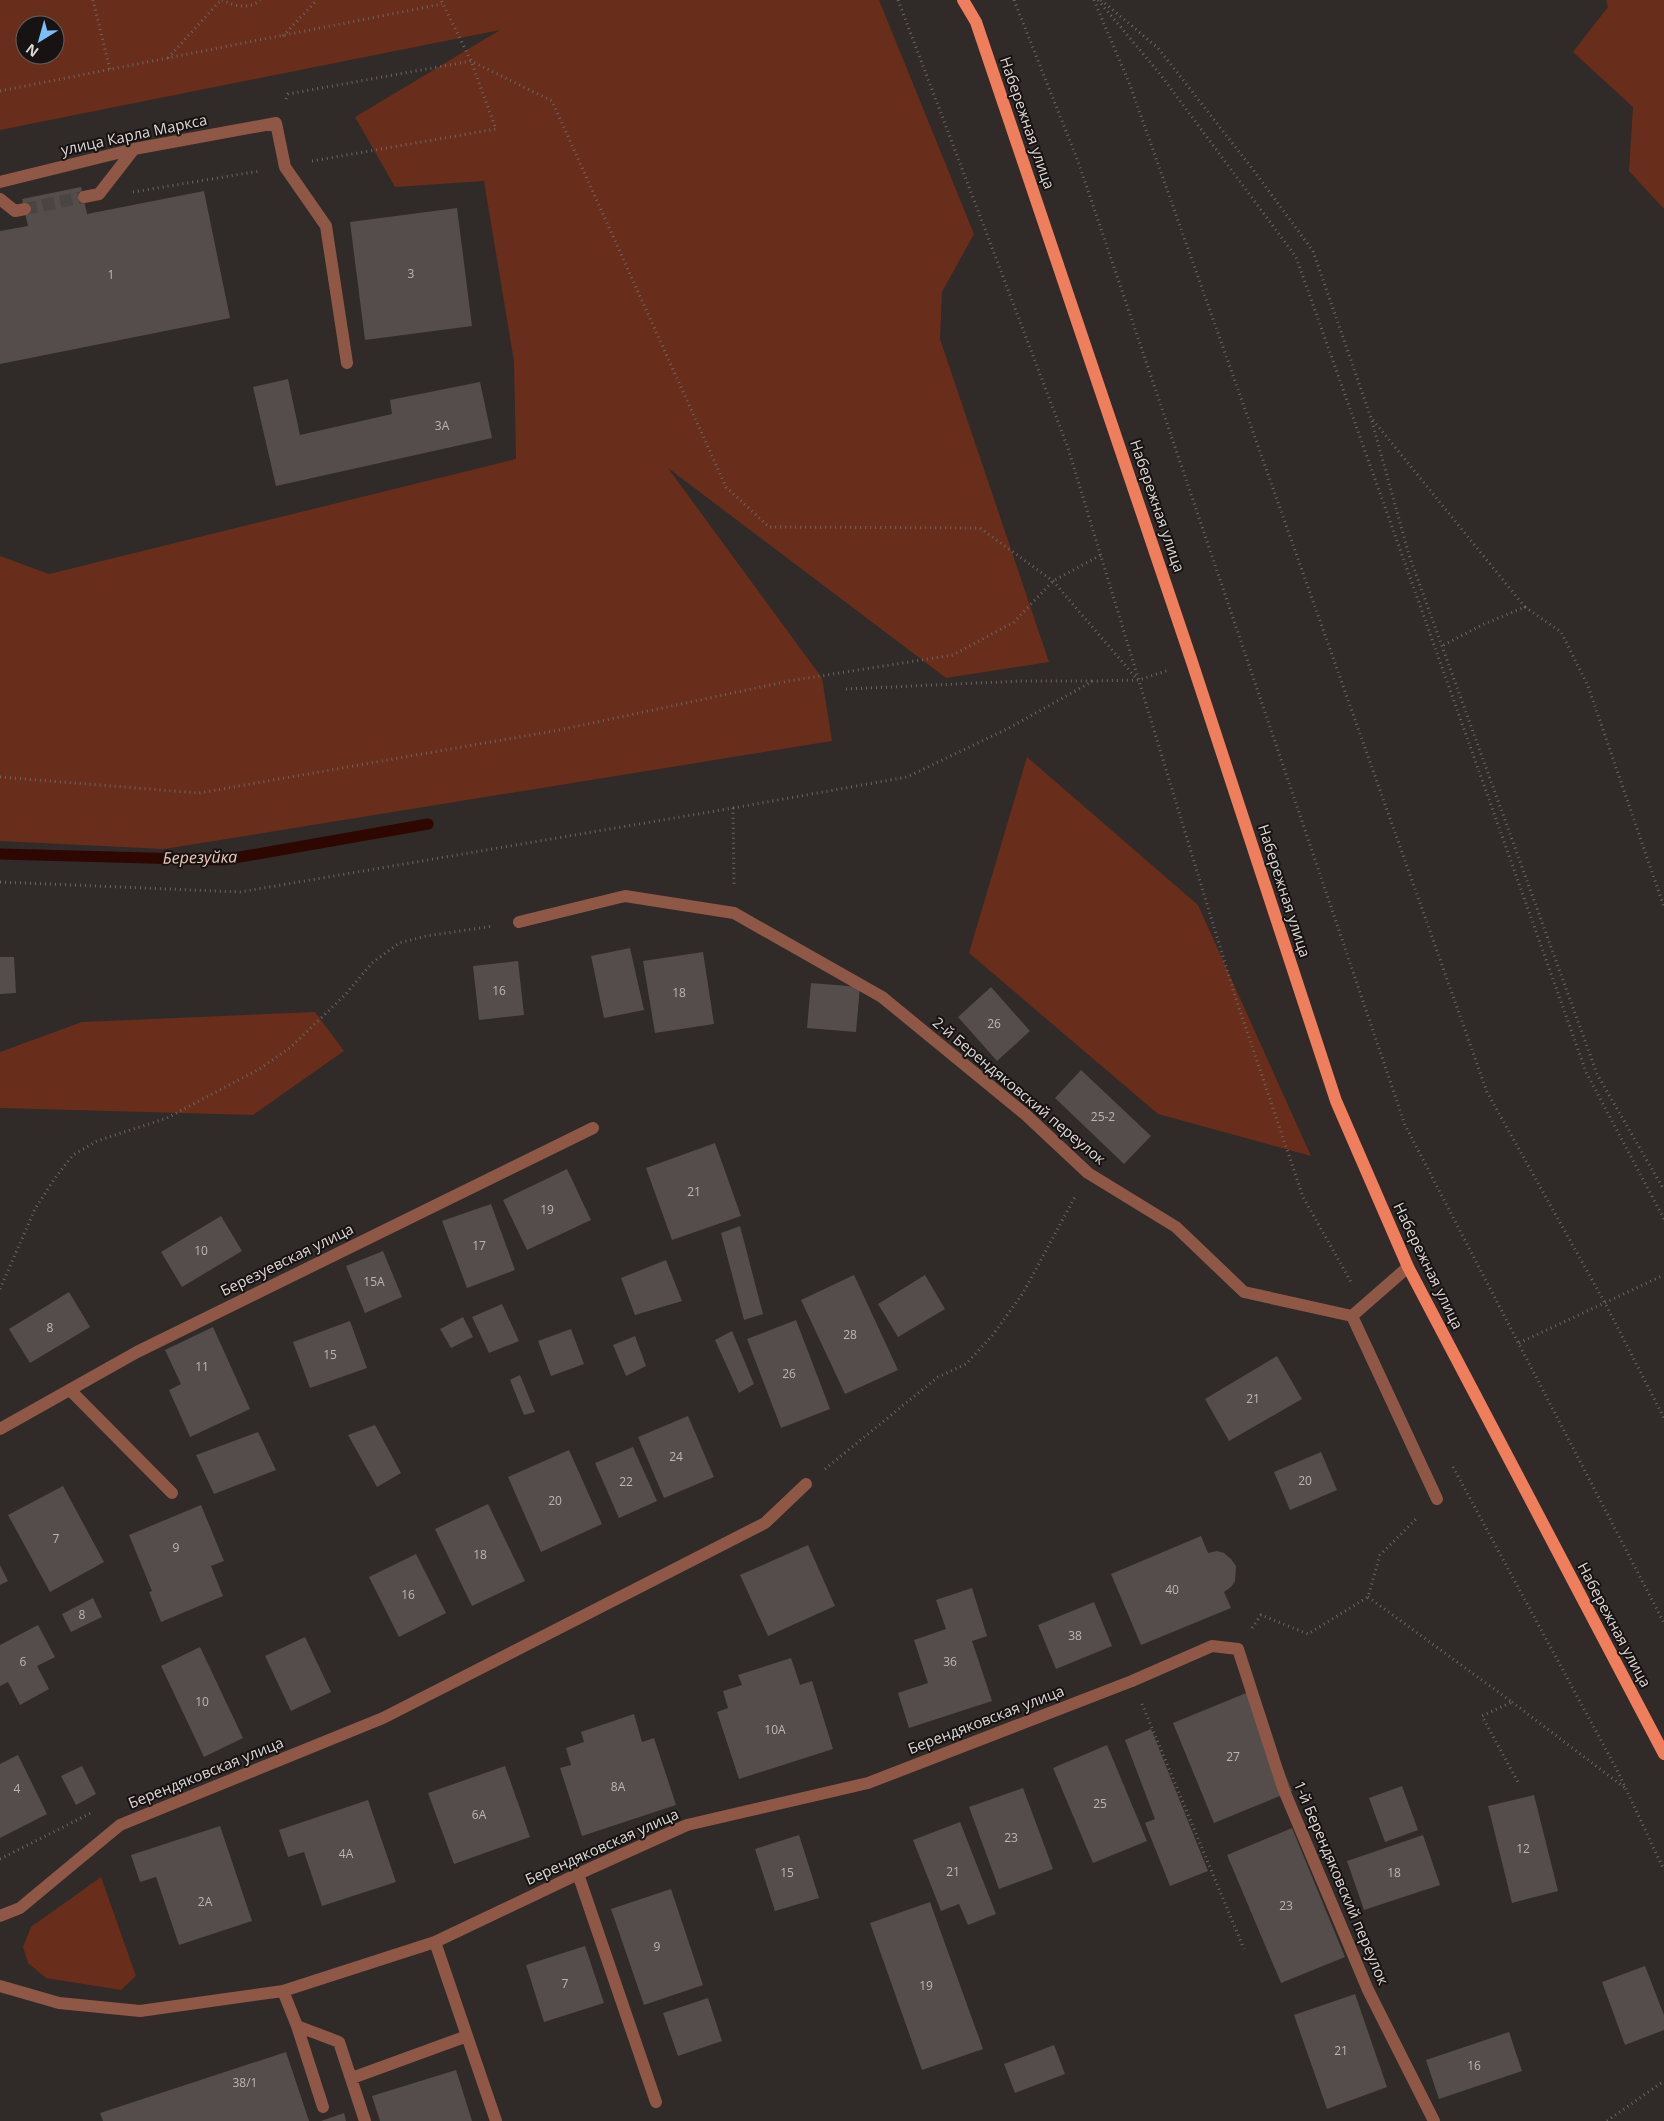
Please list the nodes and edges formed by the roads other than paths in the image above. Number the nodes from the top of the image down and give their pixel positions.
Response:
1 (963, 0) edge
2 (134, 149) junction
3 (0, 182) edge
4 (84, 197) tunnel mouth
5 (0, 199) edge
6 (25, 209) tunnel mouth
7 (346, 363) dead end
8 (519, 922) road end
9 (593, 1128) dead end
10 (1408, 1268) junction
11 (1352, 1316) junction
12 (70, 1390) junction
13 (0, 1429) edge
14 (806, 1484) road end
15 (172, 1493) dead end
16 (1437, 1499) road end
17 (1238, 1649) joint
18 (1664, 1754) edge
19 (578, 1874) junction
20 (0, 1916) edge
21 (435, 1942) junction
22 (0, 1986) edge
23 (284, 1991) junction
24 (296, 2026) junction
25 (467, 2036) junction
26 (352, 2078) junction
27 (656, 2102) dead end
28 (323, 2106) dead end
29 (365, 2121) edge
30 (496, 2121) edge
31 (1434, 2121) edge

1 - 10 main road, Набережная улица
2 - 3 street, улица Карла Маркса
2 - 4 street
2 - 7 street, улица Карла Маркса
5 - 6 street
8 - 11 street, 2-й Берендяковский переулок
9 - 12 street, Березуевская улица
10 - 11 street
10 - 18 main road, Набережная улица
11 - 16 street
12 - 13 street, Березуевская улица
12 - 15 street
14 - 20 street, Берендяковская улица
17 - 19 street, Берендяковская улица
17 - 31 street, 1-й Берендяковский переулок
19 - 21 street, Берендяковская улица
19 - 27 street
21 - 23 street, Берендяковская улица
21 - 25 street
22 - 23 street, Берендяковская улица
23 - 24 street
24 - 26 street
24 - 28 street
25 - 26 street
25 - 30 street
26 - 29 street

